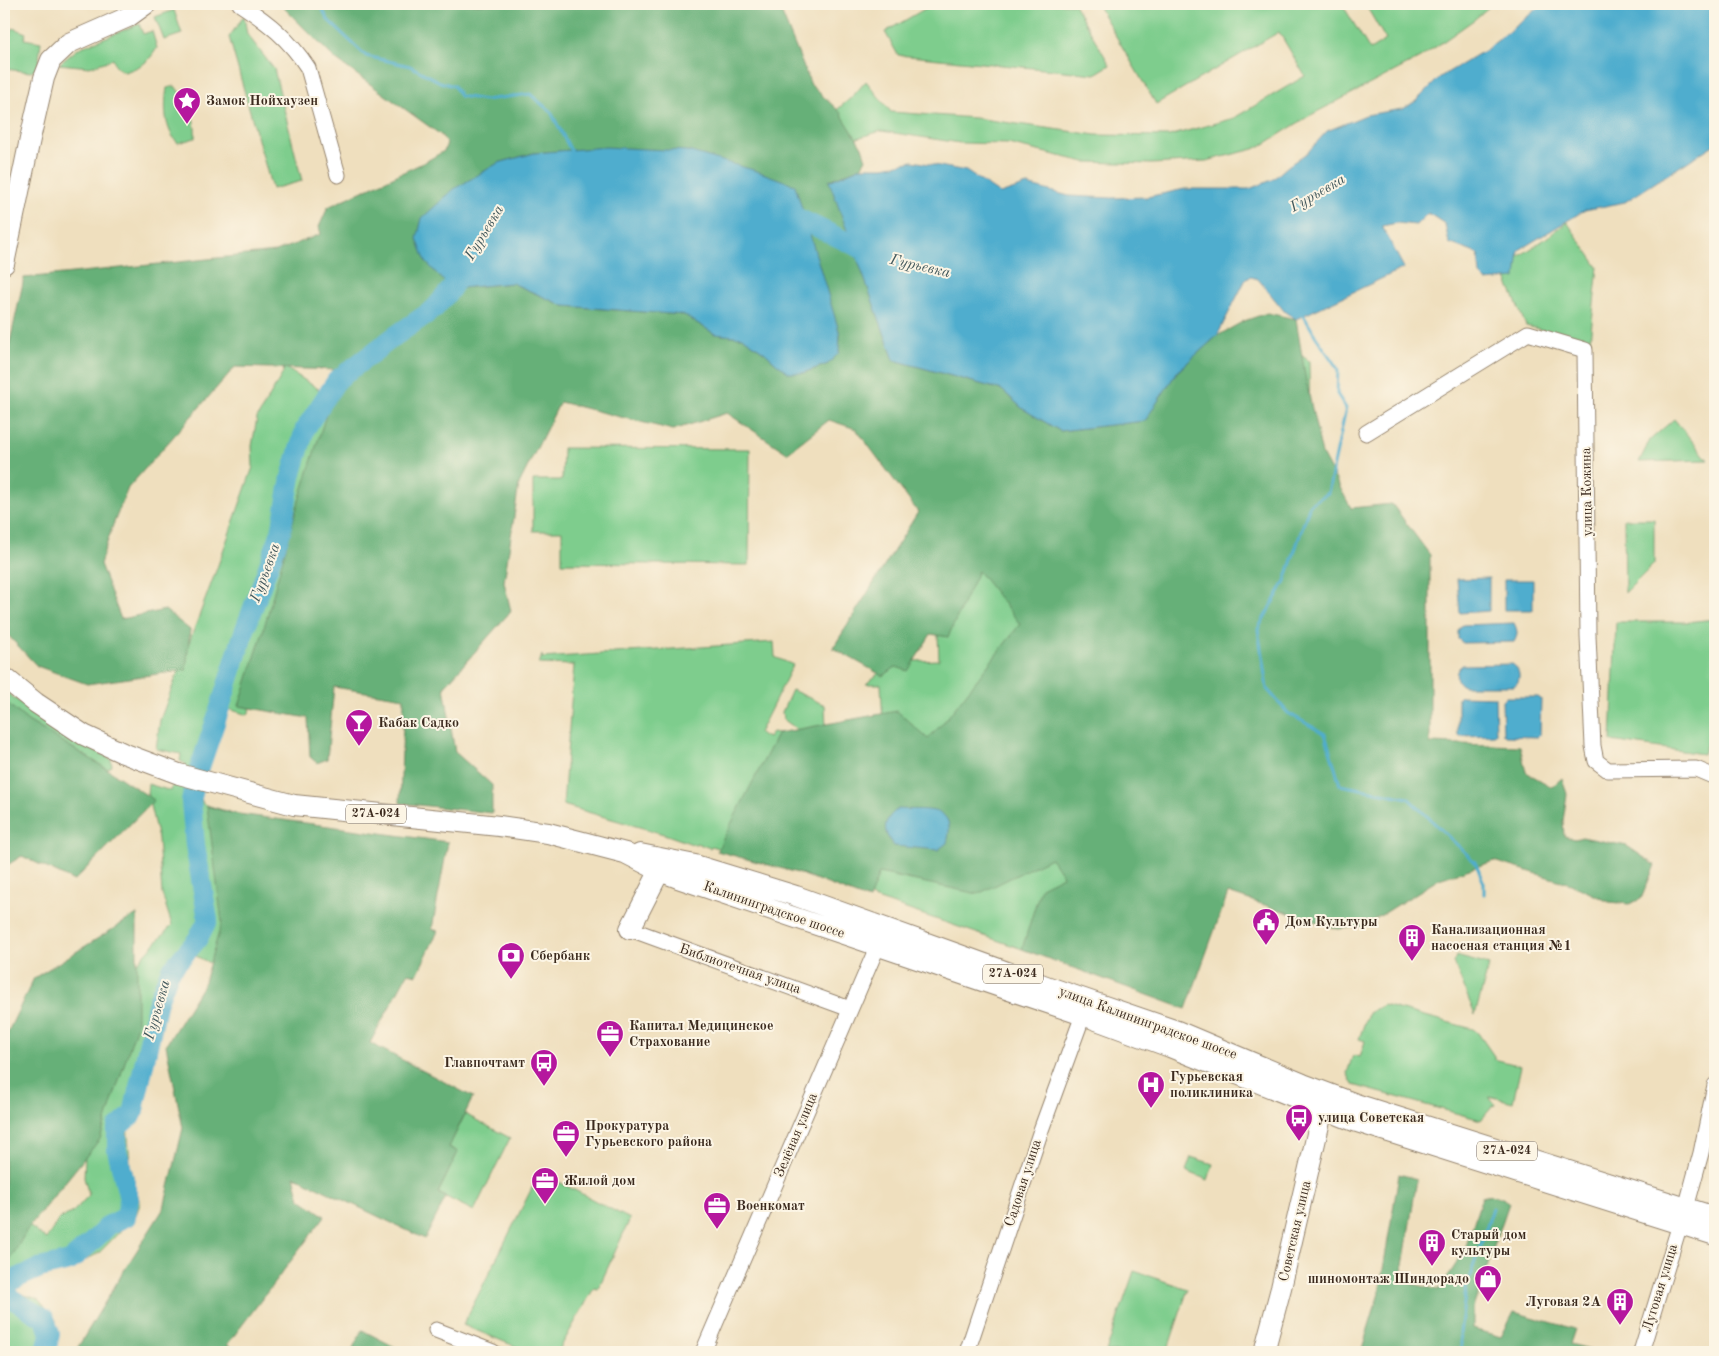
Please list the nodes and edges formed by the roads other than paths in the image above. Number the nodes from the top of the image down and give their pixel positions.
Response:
1 (146, 4) edge
2 (240, 4) edge
3 (338, 176) dead end
4 (4, 264) edge
5 (1366, 433) dead end
6 (4, 677) edge
7 (1715, 777) edge
8 (647, 868) junction
9 (630, 929) joint
10 (878, 945) junction
11 (850, 1009) junction
12 (1084, 1015) junction
13 (1715, 1085) edge
14 (1326, 1101) junction
15 (1682, 1216) junction
16 (1715, 1217) edge
17 (1715, 1234) edge
18 (436, 1330) dead end
19 (492, 1352) edge
20 (703, 1352) edge
21 (966, 1352) edge
22 (1264, 1352) edge
23 (1641, 1352) edge

1 - 4 main road
2 - 3 street
5 - 7 street, улица Кожина
6 - 8 main road, Калининградское шоссе / 27А-024
8 - 9 main road
8 - 10 main road, Калининградское шоссе / 27А-024
8 - 14 main road, улица Калининградское шоссе / 27А-024
9 - 11 street, Библиотечная улица
10 - 11 street, Зелёная улица
10 - 12 main road, Калининградское шоссе / 27А-024
11 - 20 street, Зелёная улица
12 - 14 main road, Калининградское шоссе / 27А-024
12 - 21 street, Садовая улица
13 - 15 street, Луговая улица
14 - 15 main road, улица Калининградское шоссе / 27А-024
14 - 22 main road, Советская улица
15 - 16 main road, улица Калининградское шоссе / 27А-024
15 - 17 main road, улица Калининградское шоссе / 27А-024
15 - 23 street, Луговая улица
18 - 19 street

